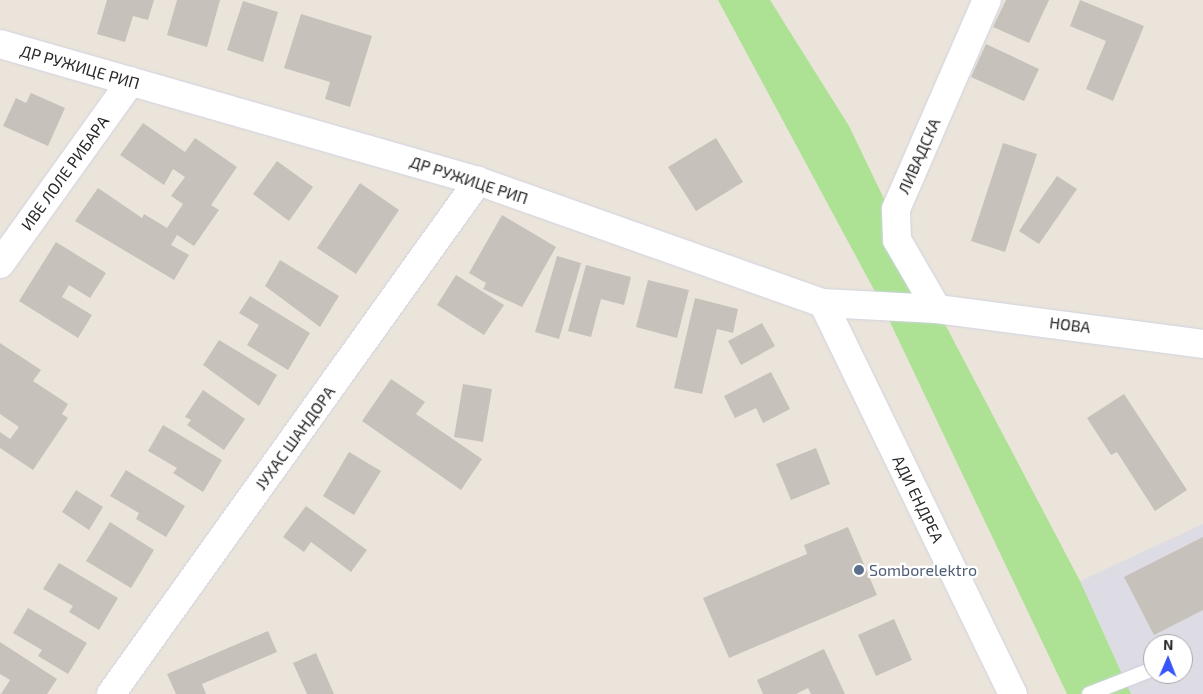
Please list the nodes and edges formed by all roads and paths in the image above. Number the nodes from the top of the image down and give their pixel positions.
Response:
1 (988, 0) edge
2 (0, 44) edge
3 (131, 81) junction
4 (478, 181) junction
5 (0, 264) edge
6 (823, 303) junction
7 (937, 309) junction
8 (1203, 344) edge
9 (1143, 673) edge
10 (122, 688) edge
11 (1013, 694) edge
12 (1089, 694) edge

1 - 7 street, ЛИВАДСКА
2 - 3 street, ДР РУЖИЦЕ РИП
3 - 4 street, ДР РУЖИЦЕ РИП
3 - 5 street, ИВЕ ЛОЛЕ РИБАРА
4 - 6 street, ДР РУЖИЦЕ РИП
4 - 10 street, ЈУХАС ШАНДОРА
6 - 7 street, ДР РУЖИЦЕ РИП
6 - 11 street, АДИ ЕНДРЕА
7 - 8 street, НОВА
9 - 12 lane

